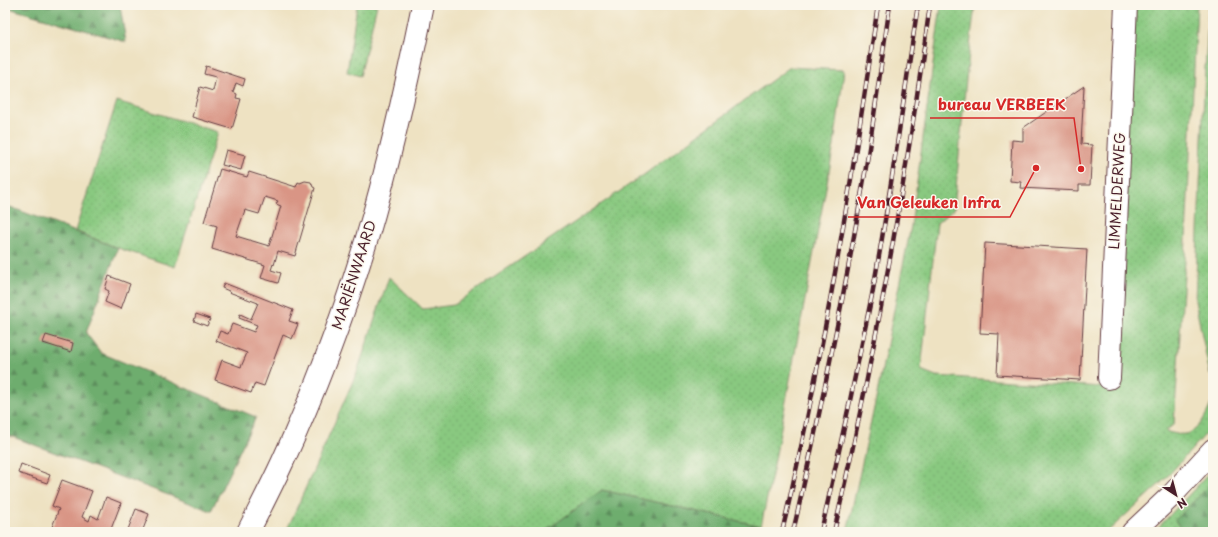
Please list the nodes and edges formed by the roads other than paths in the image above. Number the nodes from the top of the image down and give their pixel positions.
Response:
1 (423, 5) edge
2 (1126, 5) edge
3 (1109, 378) dead end
4 (1213, 450) edge
5 (248, 532) edge
6 (1133, 532) edge

1 - 5 street, MARIËNWAARD
2 - 3 street, LIMMELDERWEG
4 - 6 street

